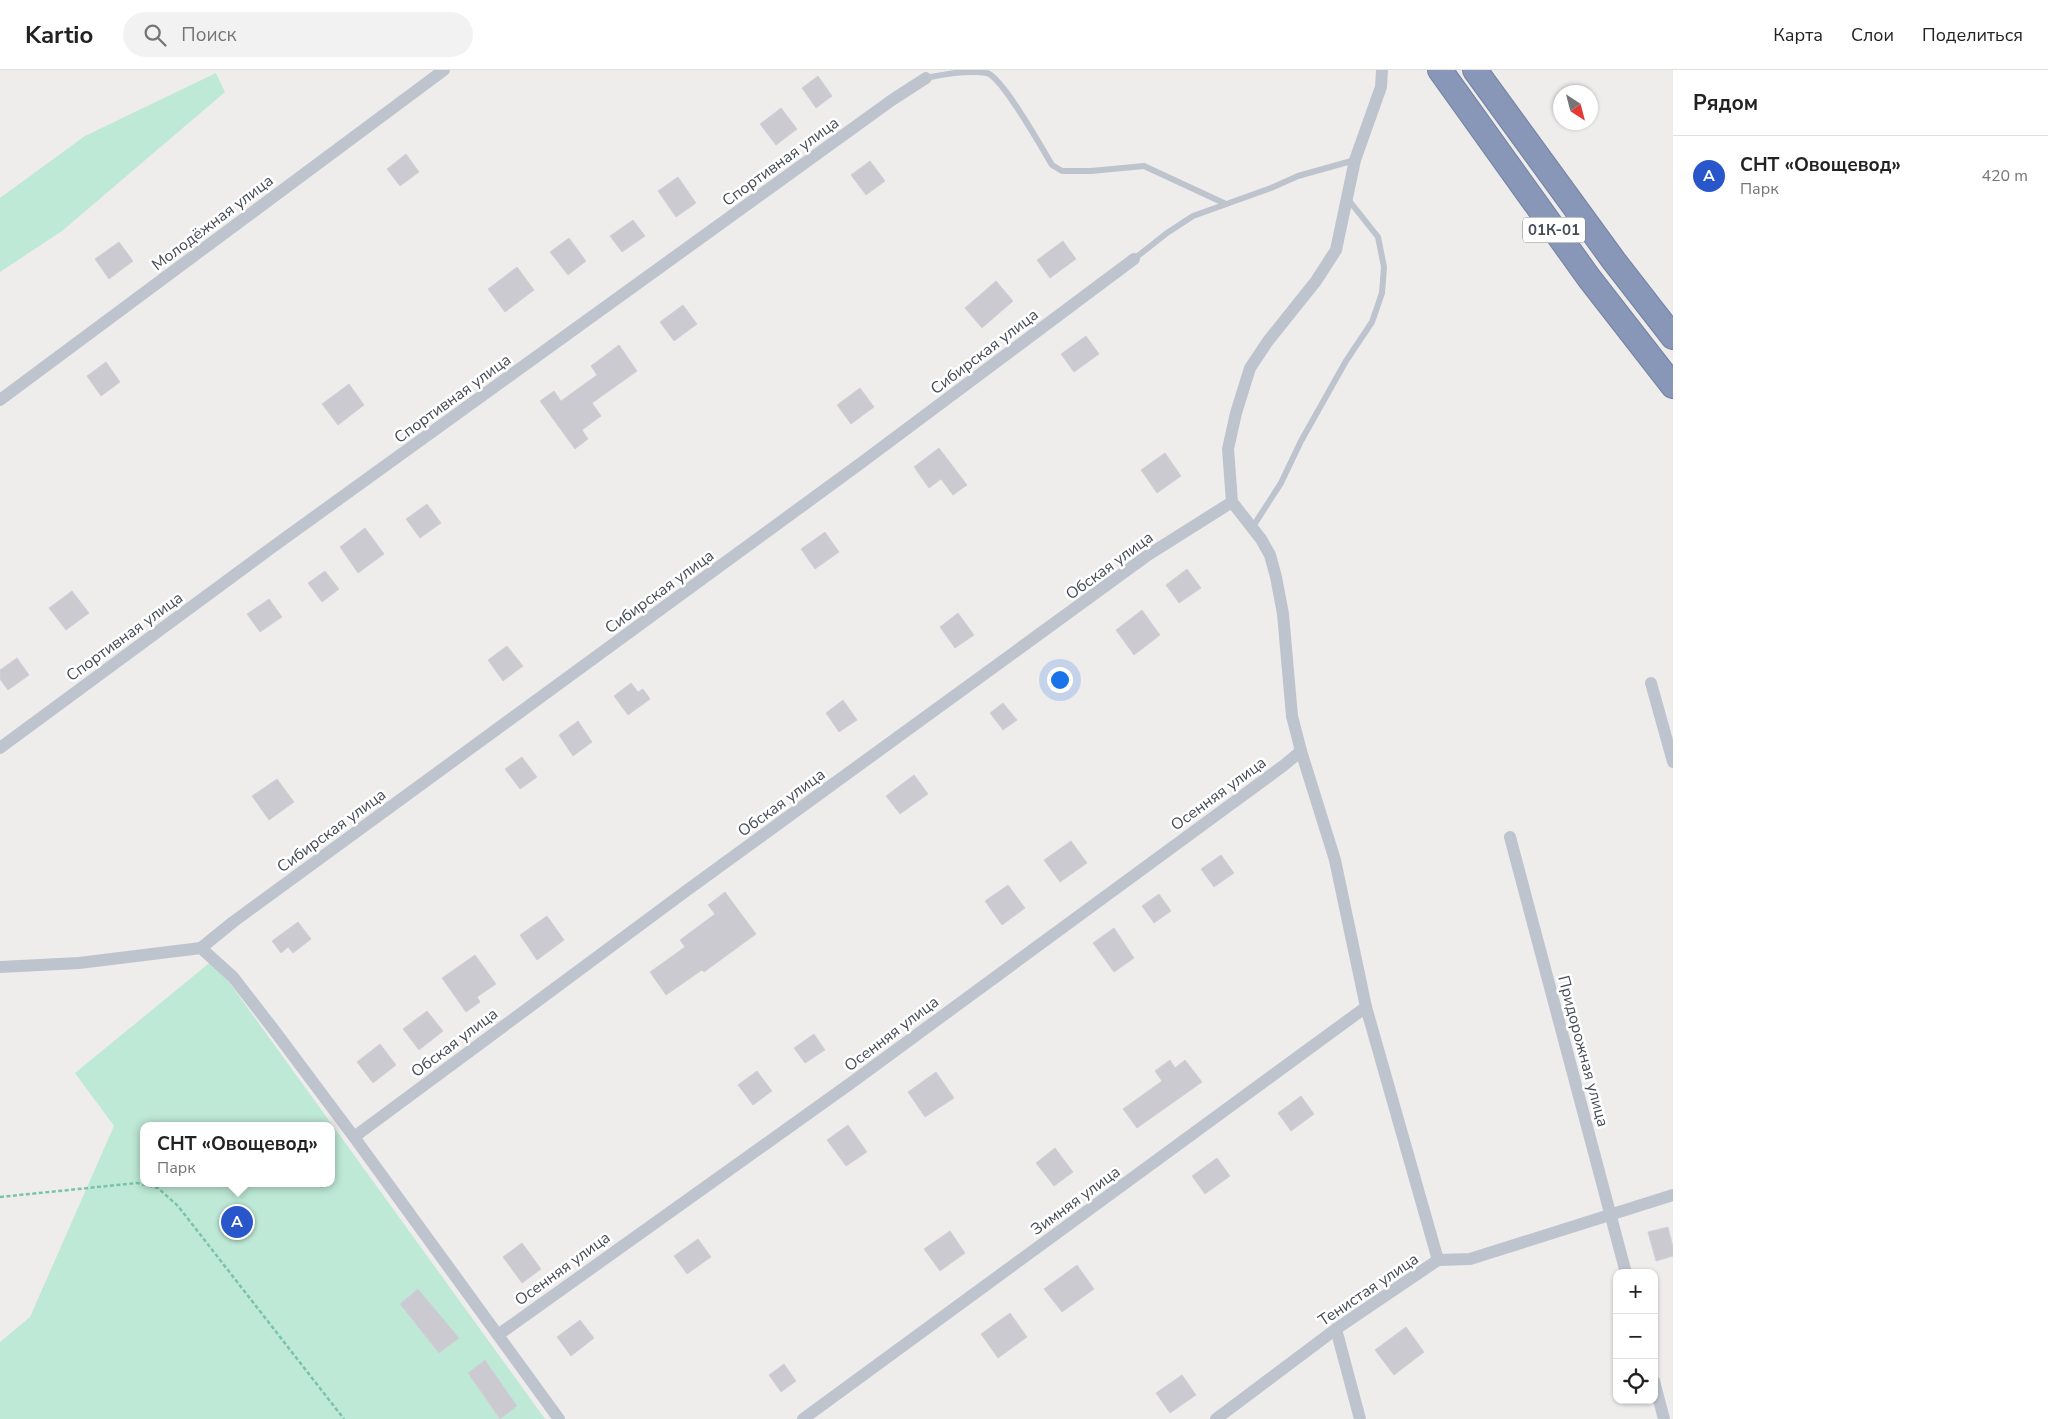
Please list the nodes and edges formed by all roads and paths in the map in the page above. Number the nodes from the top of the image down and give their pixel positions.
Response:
1 (444, 70) edge
2 (1382, 70) edge
3 (1440, 70) edge
4 (1475, 70) edge
5 (926, 78) joint
6 (1355, 160) junction
7 (1346, 197) junction
8 (1226, 204) junction
9 (1134, 259) joint
10 (1673, 337) edge
11 (1673, 386) edge
12 (0, 400) edge
13 (1232, 502) junction
14 (1252, 528) junction
15 (1650, 683) dead end
16 (0, 748) edge
17 (1301, 751) junction
18 (1673, 762) edge
19 (1510, 837) dead end
20 (201, 948) junction
21 (0, 966) edge
22 (1366, 1007) junction
23 (354, 1137) junction
24 (140, 1184) edge
25 (154, 1187) edge
26 (1673, 1195) edge
27 (0, 1197) edge
28 (1611, 1214) junction
29 (1438, 1260) junction
30 (1625, 1269) edge
31 (1336, 1329) junction
32 (498, 1335) junction
33 (1658, 1396) edge
34 (344, 1419) edge
35 (559, 1419) edge
36 (803, 1419) edge
37 (1216, 1419) edge
38 (1360, 1419) edge
39 (1664, 1419) edge

1 - 12 street, Молодёжная улица
2 - 6 street
3 - 11 highway, 01К-01
4 - 10 highway, 01К-01
5 - 8 lane
5 - 16 street, Спортивная улица
6 - 7 street
6 - 8 lane
7 - 13 street
7 - 14 lane
8 - 9 lane
9 - 20 street, Сибирская улица
13 - 14 street
13 - 23 street, Обская улица
14 - 17 street
15 - 18 street
17 - 22 street
17 - 32 street, Осенняя улица
19 - 28 street, Придорожная улица
20 - 21 street
20 - 23 street
22 - 29 street
22 - 36 street, Зимняя улица
23 - 32 street
24 - 27 path
25 - 34 path
26 - 28 street, Тенистая улица
28 - 29 street, Тенистая улица
28 - 30 street, Придорожная улица
29 - 31 street, Тенистая улица
31 - 37 street, Тенистая улица
31 - 38 street
32 - 35 street
33 - 39 street

